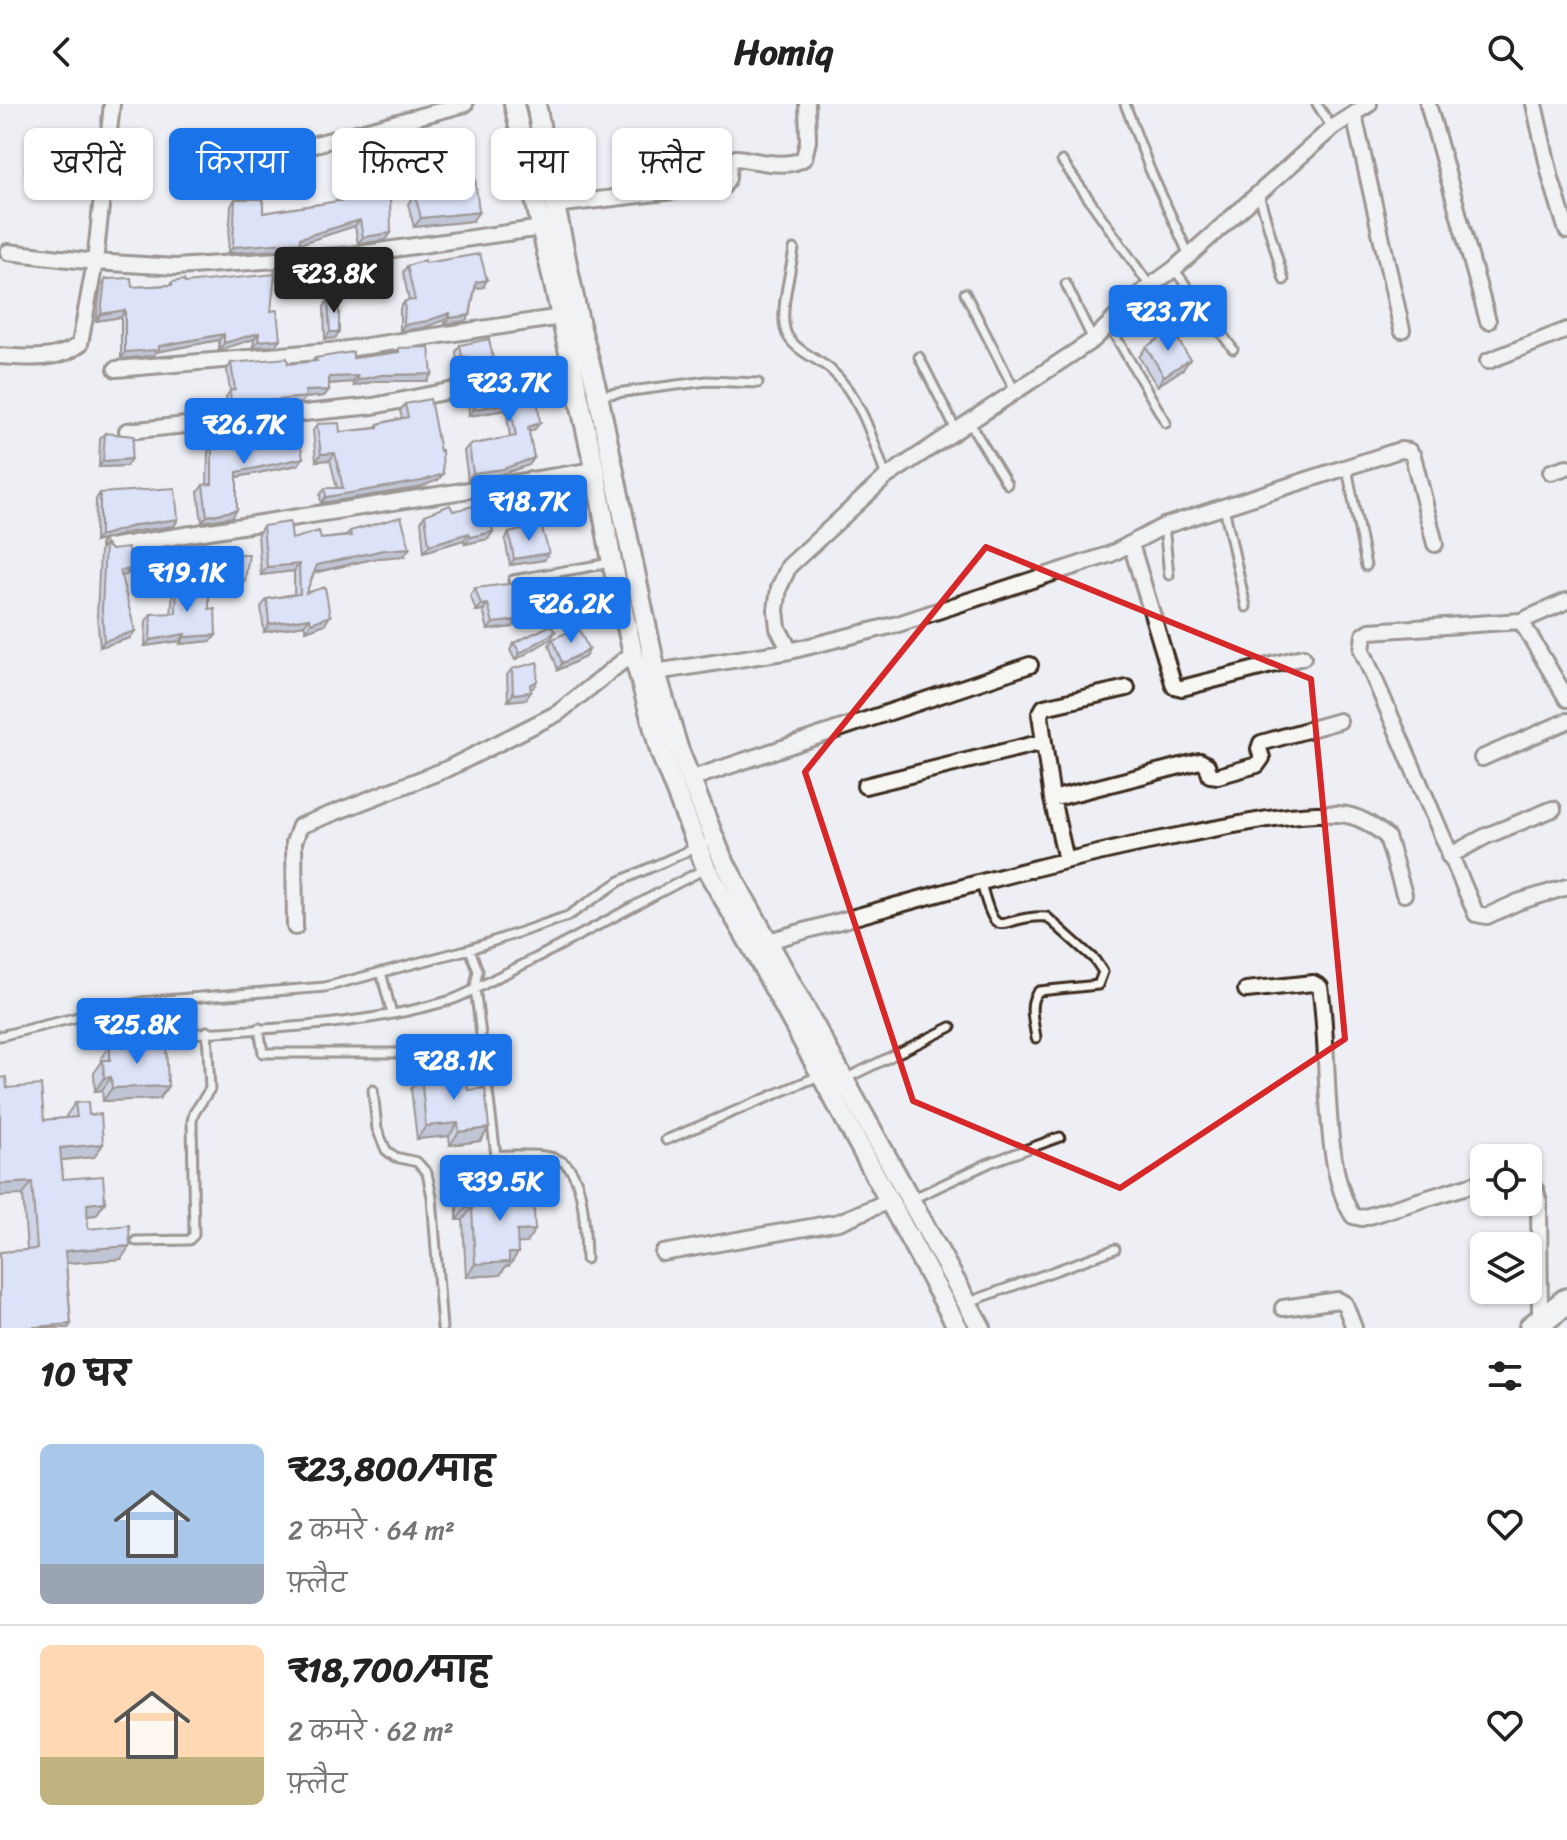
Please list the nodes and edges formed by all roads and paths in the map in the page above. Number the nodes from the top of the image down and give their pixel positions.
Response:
1 (112, 104) edge
2 (465, 104) edge
3 (514, 104) edge
4 (536, 104) edge
5 (807, 104) edge
6 (1125, 104) edge
7 (1317, 104) edge
8 (1369, 104) edge
9 (1428, 104) edge
10 (1534, 104) edge
11 (1354, 115) junction
12 (109, 128) edge
13 (1332, 128) junction
14 (316, 144) edge
15 (1062, 161) dead end
16 (1259, 195) junction
17 (101, 200) edge
18 (555, 205) junction
19 (542, 228) junction
20 (1567, 231) edge
21 (794, 249) dead end
22 (8, 252) dead end
23 (1189, 255) junction
24 (95, 262) junction
25 (1174, 269) junction
26 (1284, 280) dead end
27 (1066, 284) dead end
28 (1145, 290) junction
29 (965, 293) dead end
30 (561, 317) junction
31 (1488, 321) dead end
32 (1109, 325) junction
33 (1402, 330) dead end
34 (1567, 330) edge
35 (1093, 340) junction
36 (1178, 347) edge
37 (1233, 349) dead end
38 (0, 356) edge
39 (919, 357) dead end
40 (1488, 361) dead end
41 (571, 367) junction
42 (116, 369) dead end
43 (758, 383) dead end
44 (1015, 391) junction
45 (598, 395) junction
46 (1166, 423) dead end
47 (962, 426) junction
48 (127, 431) dead end
49 (1346, 466) junction
50 (1567, 467) edge
51 (595, 470) junction
52 (1551, 472) dead end
53 (886, 477) junction
54 (1007, 484) dead end
55 (1224, 507) junction
56 (1164, 526) junction
57 (1131, 544) junction
58 (1435, 544) dead end
59 (109, 547) edge
60 (612, 562) junction
61 (1366, 566) dead end
62 (1169, 575) dead end
63 (513, 580) edge
64 (1567, 601) edge
65 (1246, 607) dead end
66 (1521, 621) junction
67 (790, 651) junction
68 (633, 653) junction
69 (1303, 657) dead end
70 (1030, 665) dead end
71 (656, 672) junction
72 (1127, 688) dead end
73 (1567, 699) edge
74 (1339, 721) dead end
75 (1567, 721) edge
76 (1043, 742) junction
77 (1482, 758) dead end
78 (690, 779) junction
79 (865, 786) dead end
80 (1052, 799) junction
81 (1553, 809) dead end
82 (705, 844) junction
83 (1449, 856) junction
84 (1066, 860) junction
85 (715, 864) junction
86 (981, 883) junction
87 (1567, 887) edge
88 (1404, 894) dead end
89 (295, 927) dead end
90 (768, 941) junction
91 (470, 949) junction
92 (381, 972) junction
93 (475, 987) junction
94 (1246, 990) dead end
95 (392, 1014) junction
96 (951, 1027) dead end
97 (259, 1028) junction
98 (207, 1031) junction
99 (0, 1036) edge
100 (136, 1037) dead end
101 (1036, 1038) dead end
102 (483, 1053) junction
103 (821, 1075) junction
104 (843, 1080) junction
105 (373, 1090) dead end
106 (1060, 1137) dead end
107 (666, 1140) dead end
108 (1470, 1185) edge
109 (908, 1200) junction
110 (889, 1201) junction
111 (1539, 1216) edge
112 (136, 1241) dead end
113 (1115, 1249) dead end
114 (663, 1253) dead end
115 (586, 1259) dead end
116 (1567, 1301) edge
117 (967, 1303) junction
118 (1283, 1308) dead end
119 (1536, 1324) edge
120 (442, 1328) edge
121 (958, 1328) edge
122 (981, 1328) edge
123 (1354, 1328) edge

1 - 12 street
2 - 14 street
3 - 19 street
4 - 18 street
5 - 18 street
6 - 23 lane
7 - 13 lane
8 - 11 street
9 - 31 street
10 - 20 street
11 - 13 street
11 - 33 street
13 - 16 street
15 - 28 lane
16 - 23 street
16 - 26 lane
17 - 24 street
18 - 45 street
19 - 24 street
19 - 30 street
21 - 53 lane
22 - 24 street
23 - 25 street
24 - 38 street
25 - 28 street
25 - 37 lane
27 - 35 lane
28 - 32 street
28 - 36 lane
29 - 44 lane
30 - 41 street
30 - 42 street
32 - 35 street
32 - 46 lane
34 - 40 street
35 - 44 street
39 - 47 lane
41 - 48 street
41 - 51 street
43 - 45 lane
44 - 47 street
45 - 71 street
47 - 53 street
47 - 54 lane
49 - 55 street
49 - 58 street
49 - 61 lane
50 - 52 street
51 - 59 street
51 - 60 street
53 - 67 street
55 - 56 street
55 - 65 lane
56 - 57 street
56 - 62 lane
57 - 67 street
57 - 69 street
60 - 63 lane
60 - 68 street
64 - 66 street
66 - 73 street
66 - 83 street
67 - 71 street
68 - 82 street
68 - 89 street
70 - 78 street
71 - 78 street
72 - 76 street
74 - 80 street
75 - 77 street
76 - 79 street
76 - 80 street
78 - 82 street
80 - 84 street
81 - 83 street
82 - 85 street
82 - 91 lane
83 - 87 street
84 - 86 street
84 - 88 street
85 - 90 street
85 - 93 lane
85 - 103 street
86 - 90 street
86 - 101 lane
90 - 104 street
91 - 92 lane
91 - 93 lane
92 - 95 lane
92 - 99 lane
93 - 95 lane
93 - 102 lane
94 - 108 street
95 - 97 lane
96 - 104 lane
97 - 98 lane
97 - 102 lane
98 - 100 lane
98 - 112 lane
102 - 115 lane
103 - 107 lane
103 - 110 street
104 - 109 street
105 - 120 lane
106 - 109 lane
109 - 117 street
110 - 114 street
110 - 121 street
111 - 119 street
113 - 117 lane
116 - 119 highway
117 - 122 street
118 - 123 street

